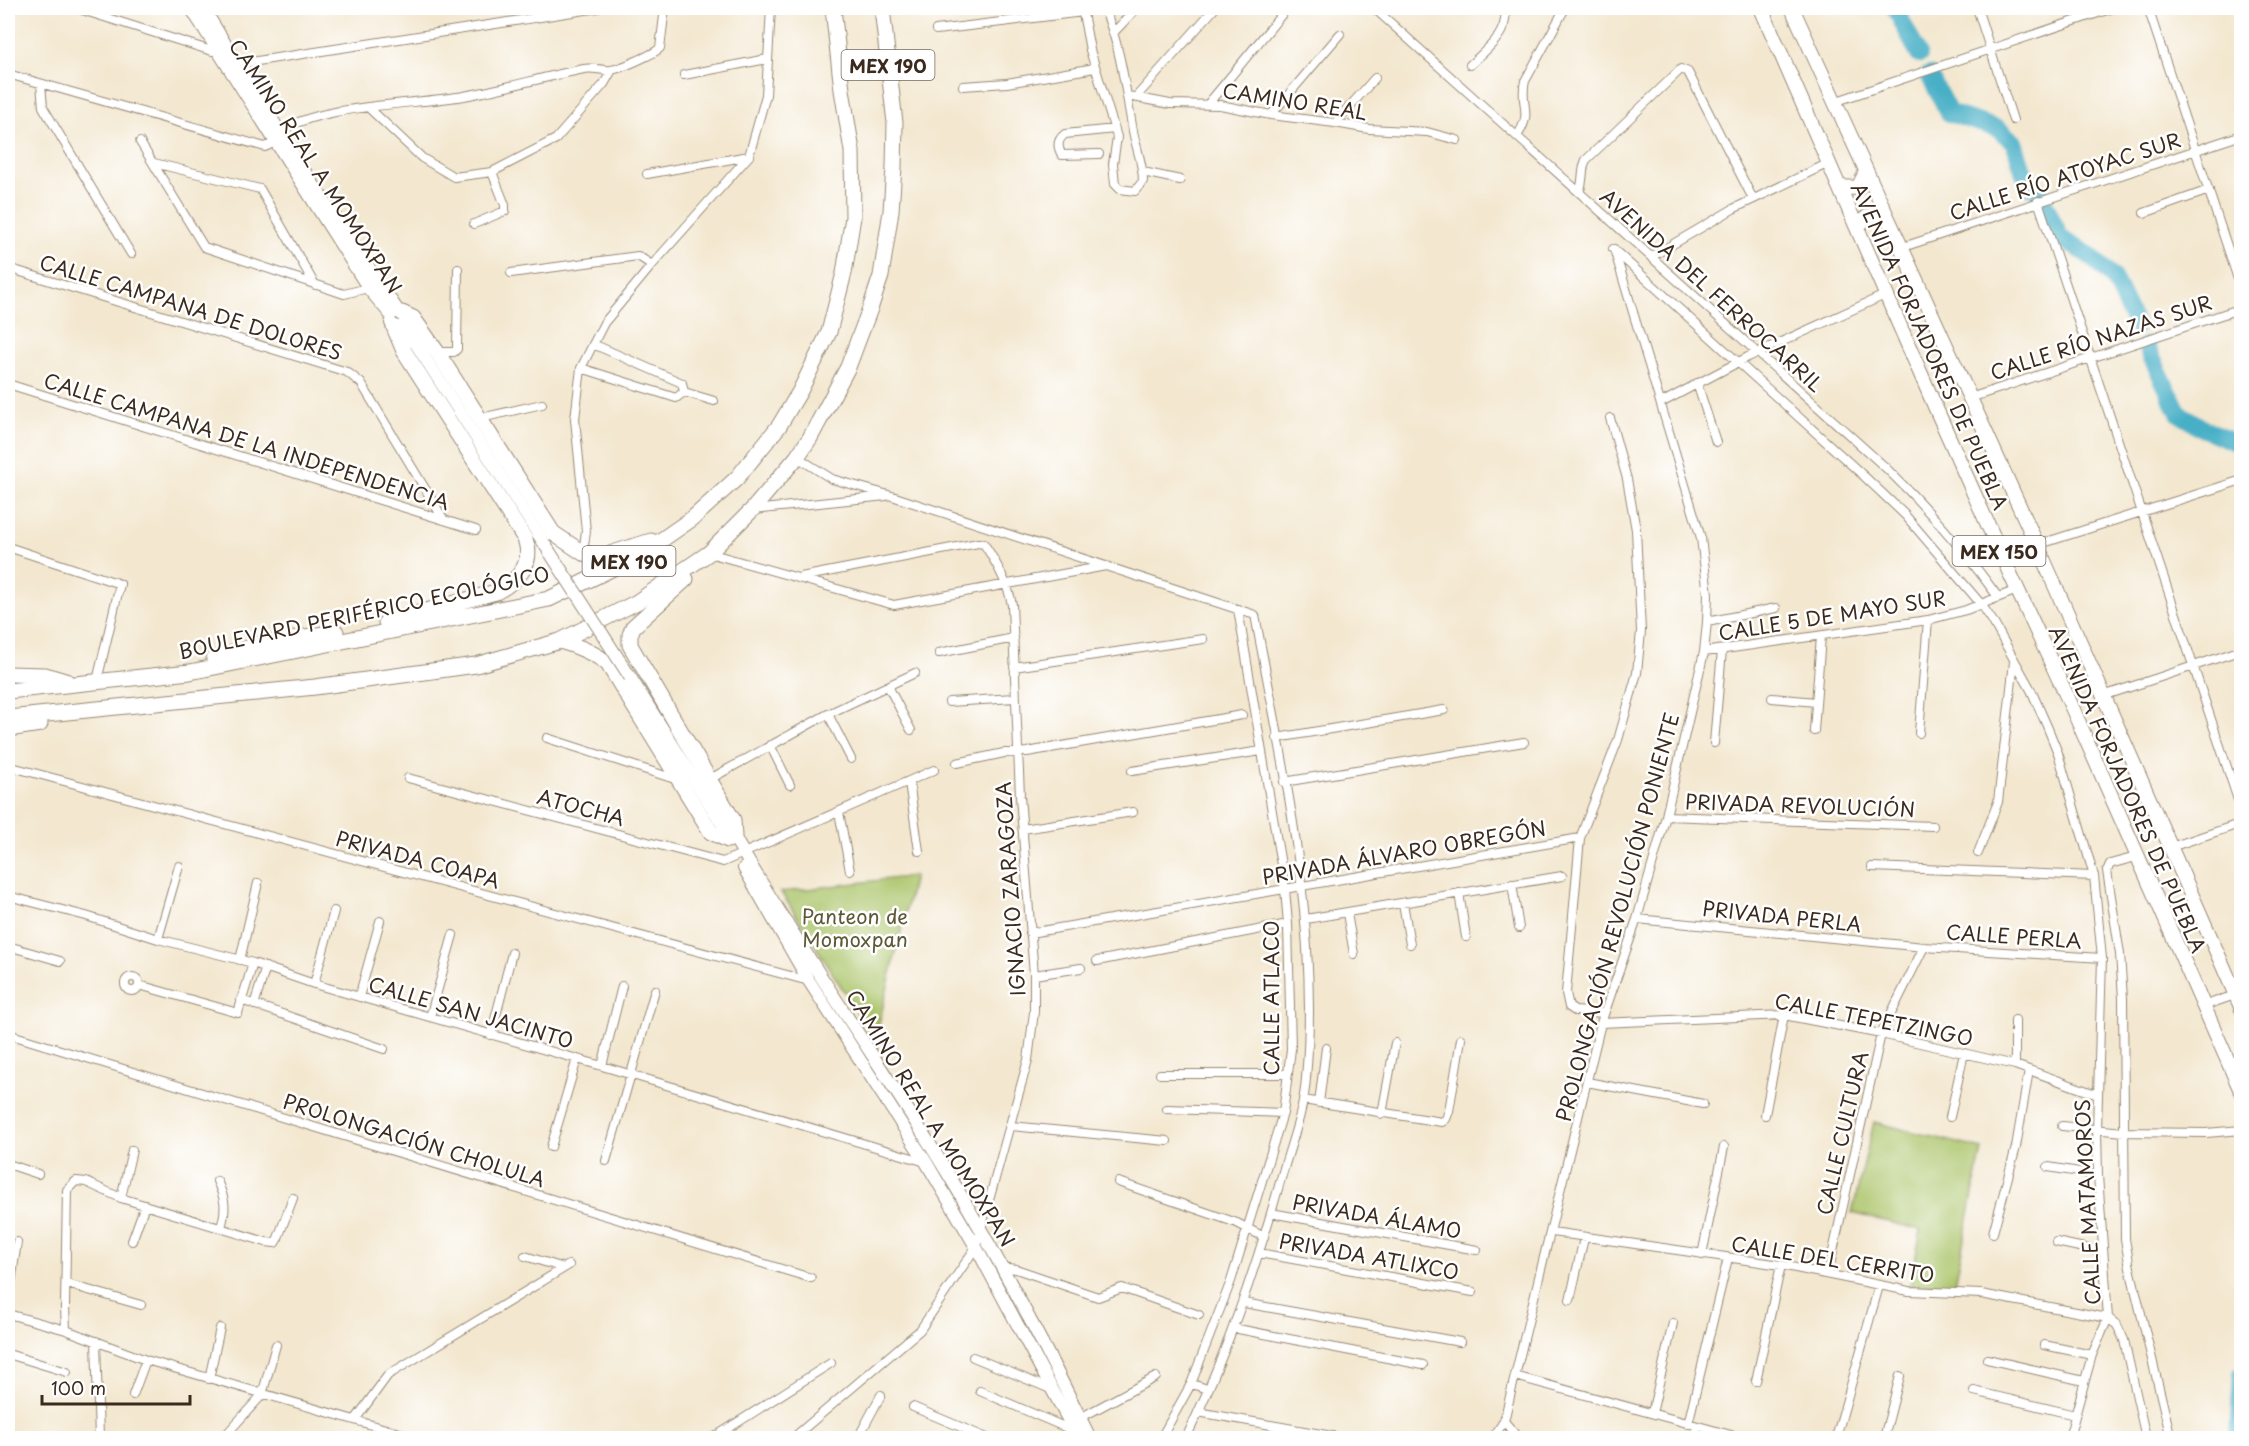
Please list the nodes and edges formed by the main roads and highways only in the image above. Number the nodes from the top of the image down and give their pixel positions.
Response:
1 (832, 8) edge
2 (882, 8) edge
3 (1761, 8) edge
4 (1792, 8) edge
5 (1866, 172) junction
6 (1840, 187) junction
7 (1886, 217) junction
8 (1858, 228) junction
9 (693, 518) junction
10 (709, 553) junction
11 (560, 641) junction
12 (190, 672) junction
13 (8, 674) edge
14 (74, 684) junction
15 (8, 691) edge
16 (136, 704) junction
17 (8, 718) edge
18 (8, 729) edge
19 (2239, 994) edge
20 (2241, 1009) edge
21 (2241, 1094) edge

1 - 9 highway, BOULEVARD PERIFÉRICO ECOLÓGICO / MEX 190
2 - 10 highway, MEX 190
3 - 6 main road, AVENIDA FORJADORES DE PUEBLA / MEX 150
4 - 5 main road, AVENIDA FORJADORES DE PUEBLA / MEX 150
5 - 6 main road
5 - 7 main road, AVENIDA FORJADORES DE PUEBLA / MEX 150
6 - 8 main road, AVENIDA FORJADORES DE PUEBLA / MEX 150
7 - 8 main road
7 - 19 main road, AVENIDA FORJADORES DE PUEBLA / MEX 150
8 - 21 main road, AVENIDA FORJADORES DE PUEBLA / MEX 150
9 - 12 highway, BOULEVARD PERIFÉRICO ECOLÓGICO / MEX 190
9 - 12 highway
10 - 11 highway, MEX 190
10 - 11 highway
11 - 16 highway, MEX 190
12 - 14 highway, BOULEVARD PERIFÉRICO ECOLÓGICO / MEX 190
13 - 14 highway, BOULEVARD PERIFÉRICO ECOLÓGICO
14 - 15 highway, BOULEVARD PERIFÉRICO ECOLÓGICO / MEX 190
16 - 17 highway, MEX 190
16 - 18 highway
19 - 20 main road, AVENIDA FORJADORES DE PUEBLA / MEX 150

